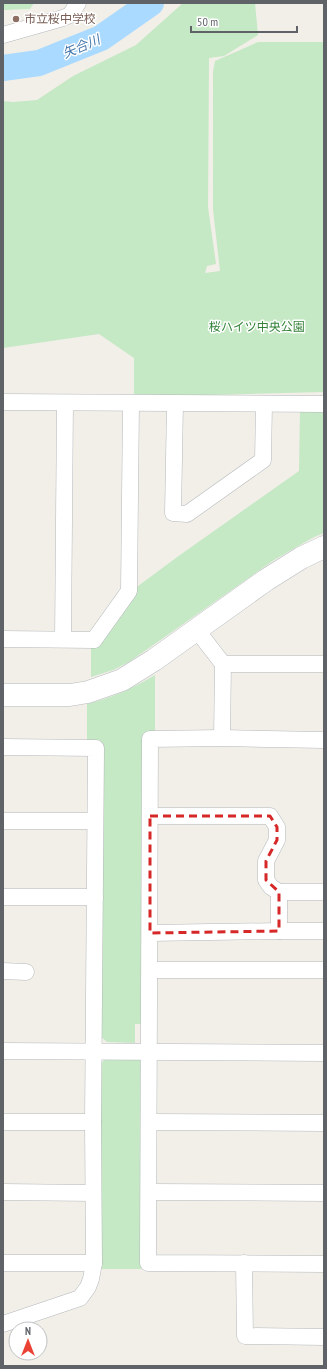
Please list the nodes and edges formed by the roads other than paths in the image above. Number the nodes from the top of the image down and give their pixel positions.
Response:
1 (73, 7) edge
2 (3, 35) edge
3 (3, 402) edge
4 (65, 403) junction
5 (131, 404) junction
6 (175, 404) junction
7 (264, 404) junction
8 (324, 404) edge
9 (324, 547) edge
10 (196, 629) junction
11 (3, 639) edge
12 (63, 639) junction
13 (223, 664) junction
14 (324, 664) edge
15 (3, 695) edge
16 (222, 738) junction
17 (324, 740) edge
18 (3, 747) edge
19 (150, 816) junction
20 (3, 821) edge
21 (95, 821) junction
22 (279, 892) junction
23 (324, 892) edge
24 (3, 897) edge
25 (95, 897) junction
26 (279, 931) junction
27 (324, 931) edge
28 (150, 933) junction
29 (150, 970) junction
30 (324, 970) edge
31 (3, 971) edge
32 (26, 972) dead end
33 (3, 1051) edge
34 (93, 1052) junction
35 (149, 1053) junction
36 (324, 1053) edge
37 (3, 1122) edge
38 (93, 1122) junction
39 (149, 1122) junction
40 (324, 1123) edge
41 (3, 1192) edge
42 (93, 1192) junction
43 (149, 1192) junction
44 (324, 1193) edge
45 (3, 1262) edge
46 (94, 1263) junction
47 (244, 1263) junction
48 (324, 1264) edge
49 (3, 1324) edge
50 (324, 1337) edge

1 - 2 street
3 - 4 street
4 - 5 street
4 - 12 street
5 - 6 street
5 - 12 street
6 - 7 street
6 - 7 street
7 - 8 street
9 - 10 street
10 - 13 street
10 - 15 street
11 - 12 street
13 - 14 street
13 - 16 street
16 - 17 street
16 - 19 street
18 - 21 street
19 - 22 street
19 - 28 street
20 - 21 street
21 - 25 street
22 - 23 street
22 - 26 street
24 - 25 street
25 - 34 street
26 - 27 street
26 - 28 street
28 - 29 street
29 - 30 street
29 - 35 street
31 - 32 street
33 - 34 street
34 - 35 street
34 - 38 street
35 - 36 street
35 - 39 street
37 - 38 street
38 - 42 street
39 - 40 street
39 - 43 street
41 - 42 street
42 - 46 street
43 - 44 street
43 - 47 street
45 - 46 street
46 - 49 street
47 - 48 street
47 - 50 street

